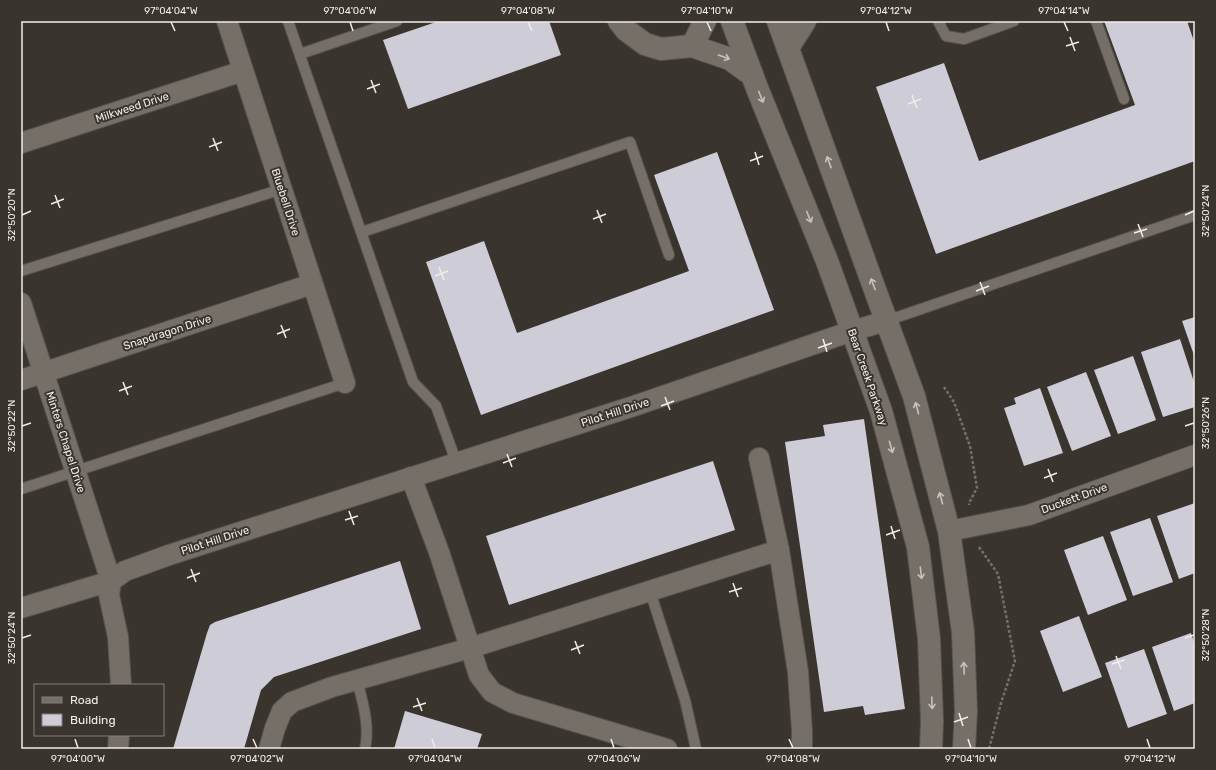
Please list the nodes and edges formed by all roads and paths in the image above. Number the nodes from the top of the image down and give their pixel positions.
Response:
1 (227, 21) edge
2 (288, 21) edge
3 (398, 21) edge
4 (619, 21) edge
5 (705, 21) edge
6 (732, 21) edge
7 (778, 21) edge
8 (805, 21) edge
9 (938, 21) edge
10 (1014, 21) edge
11 (1096, 21) edge
12 (692, 46) junction
13 (788, 48) junction
14 (300, 54) junction
15 (243, 71) junction
16 (752, 75) junction
17 (1124, 99) dead end
18 (21, 143) edge
19 (282, 190) junction
20 (1195, 215) edge
21 (362, 232) junction
22 (669, 255) dead end
23 (21, 271) edge
24 (312, 284) junction
25 (21, 303) edge
26 (886, 321) junction
27 (852, 330) junction
28 (44, 372) junction
29 (21, 380) edge
30 (345, 383) joint
31 (944, 386) dead end
32 (1195, 455) edge
33 (759, 458) dead end
34 (457, 464) junction
35 (76, 471) junction
36 (411, 477) junction
37 (21, 489) edge
38 (973, 526) junction
39 (949, 531) junction
40 (779, 550) junction
41 (111, 580) junction
42 (650, 591) junction
43 (21, 608) edge
44 (470, 648) junction
45 (357, 680) junction
46 (121, 684) edge
47 (119, 736) edge
48 (118, 749) edge
49 (269, 749) edge
50 (365, 749) edge
51 (667, 749) edge
52 (696, 749) edge
53 (802, 749) edge
54 (931, 749) edge
55 (964, 749) edge
56 (990, 749) edge

1 - 15 street, Bluebell Drive
2 - 14 lane
3 - 14 lane
4 - 12 street
5 - 12 street
6 - 16 street, Bear Creek Parkway
7 - 13 street
8 - 13 street
9 - 10 lane
11 - 17 lane
12 -> 16 street
26 -> 13 street
14 - 21 lane
15 - 18 street, Milkweed Drive
15 - 19 street, Bluebell Drive
16 -> 27 street, Bear Creek Parkway
19 - 23 lane
19 - 24 street, Bluebell Drive
20 - 26 lane
21 - 22 lane
21 - 34 lane
24 - 28 street, Snapdragon Drive
24 - 30 street, Bluebell Drive
25 - 28 street, Minters Chapel Drive
26 - 27 street, Pilot Hill Drive
39 -> 26 street
27 - 34 street, Pilot Hill Drive
27 -> 54 street, Bear Creek Parkway
28 - 29 street, Snapdragon Drive
28 - 35 street, Minters Chapel Drive
30 - 35 lane
31 - 38 path
32 - 38 street, Duckett Drive
33 - 40 street
34 - 36 street, Pilot Hill Drive
35 - 37 lane
35 - 41 street, Minters Chapel Drive
36 - 41 street, Pilot Hill Drive
36 - 44 street
38 - 39 street, Duckett Drive
38 - 56 path
55 -> 39 street
40 - 42 street
40 - 53 street
41 - 43 street, Pilot Hill Drive
41 - 46 street, Minters Chapel Drive
42 - 44 street
42 - 52 lane
44 - 45 street
44 - 51 street
45 - 49 street
45 - 50 lane
47 - 48 street

